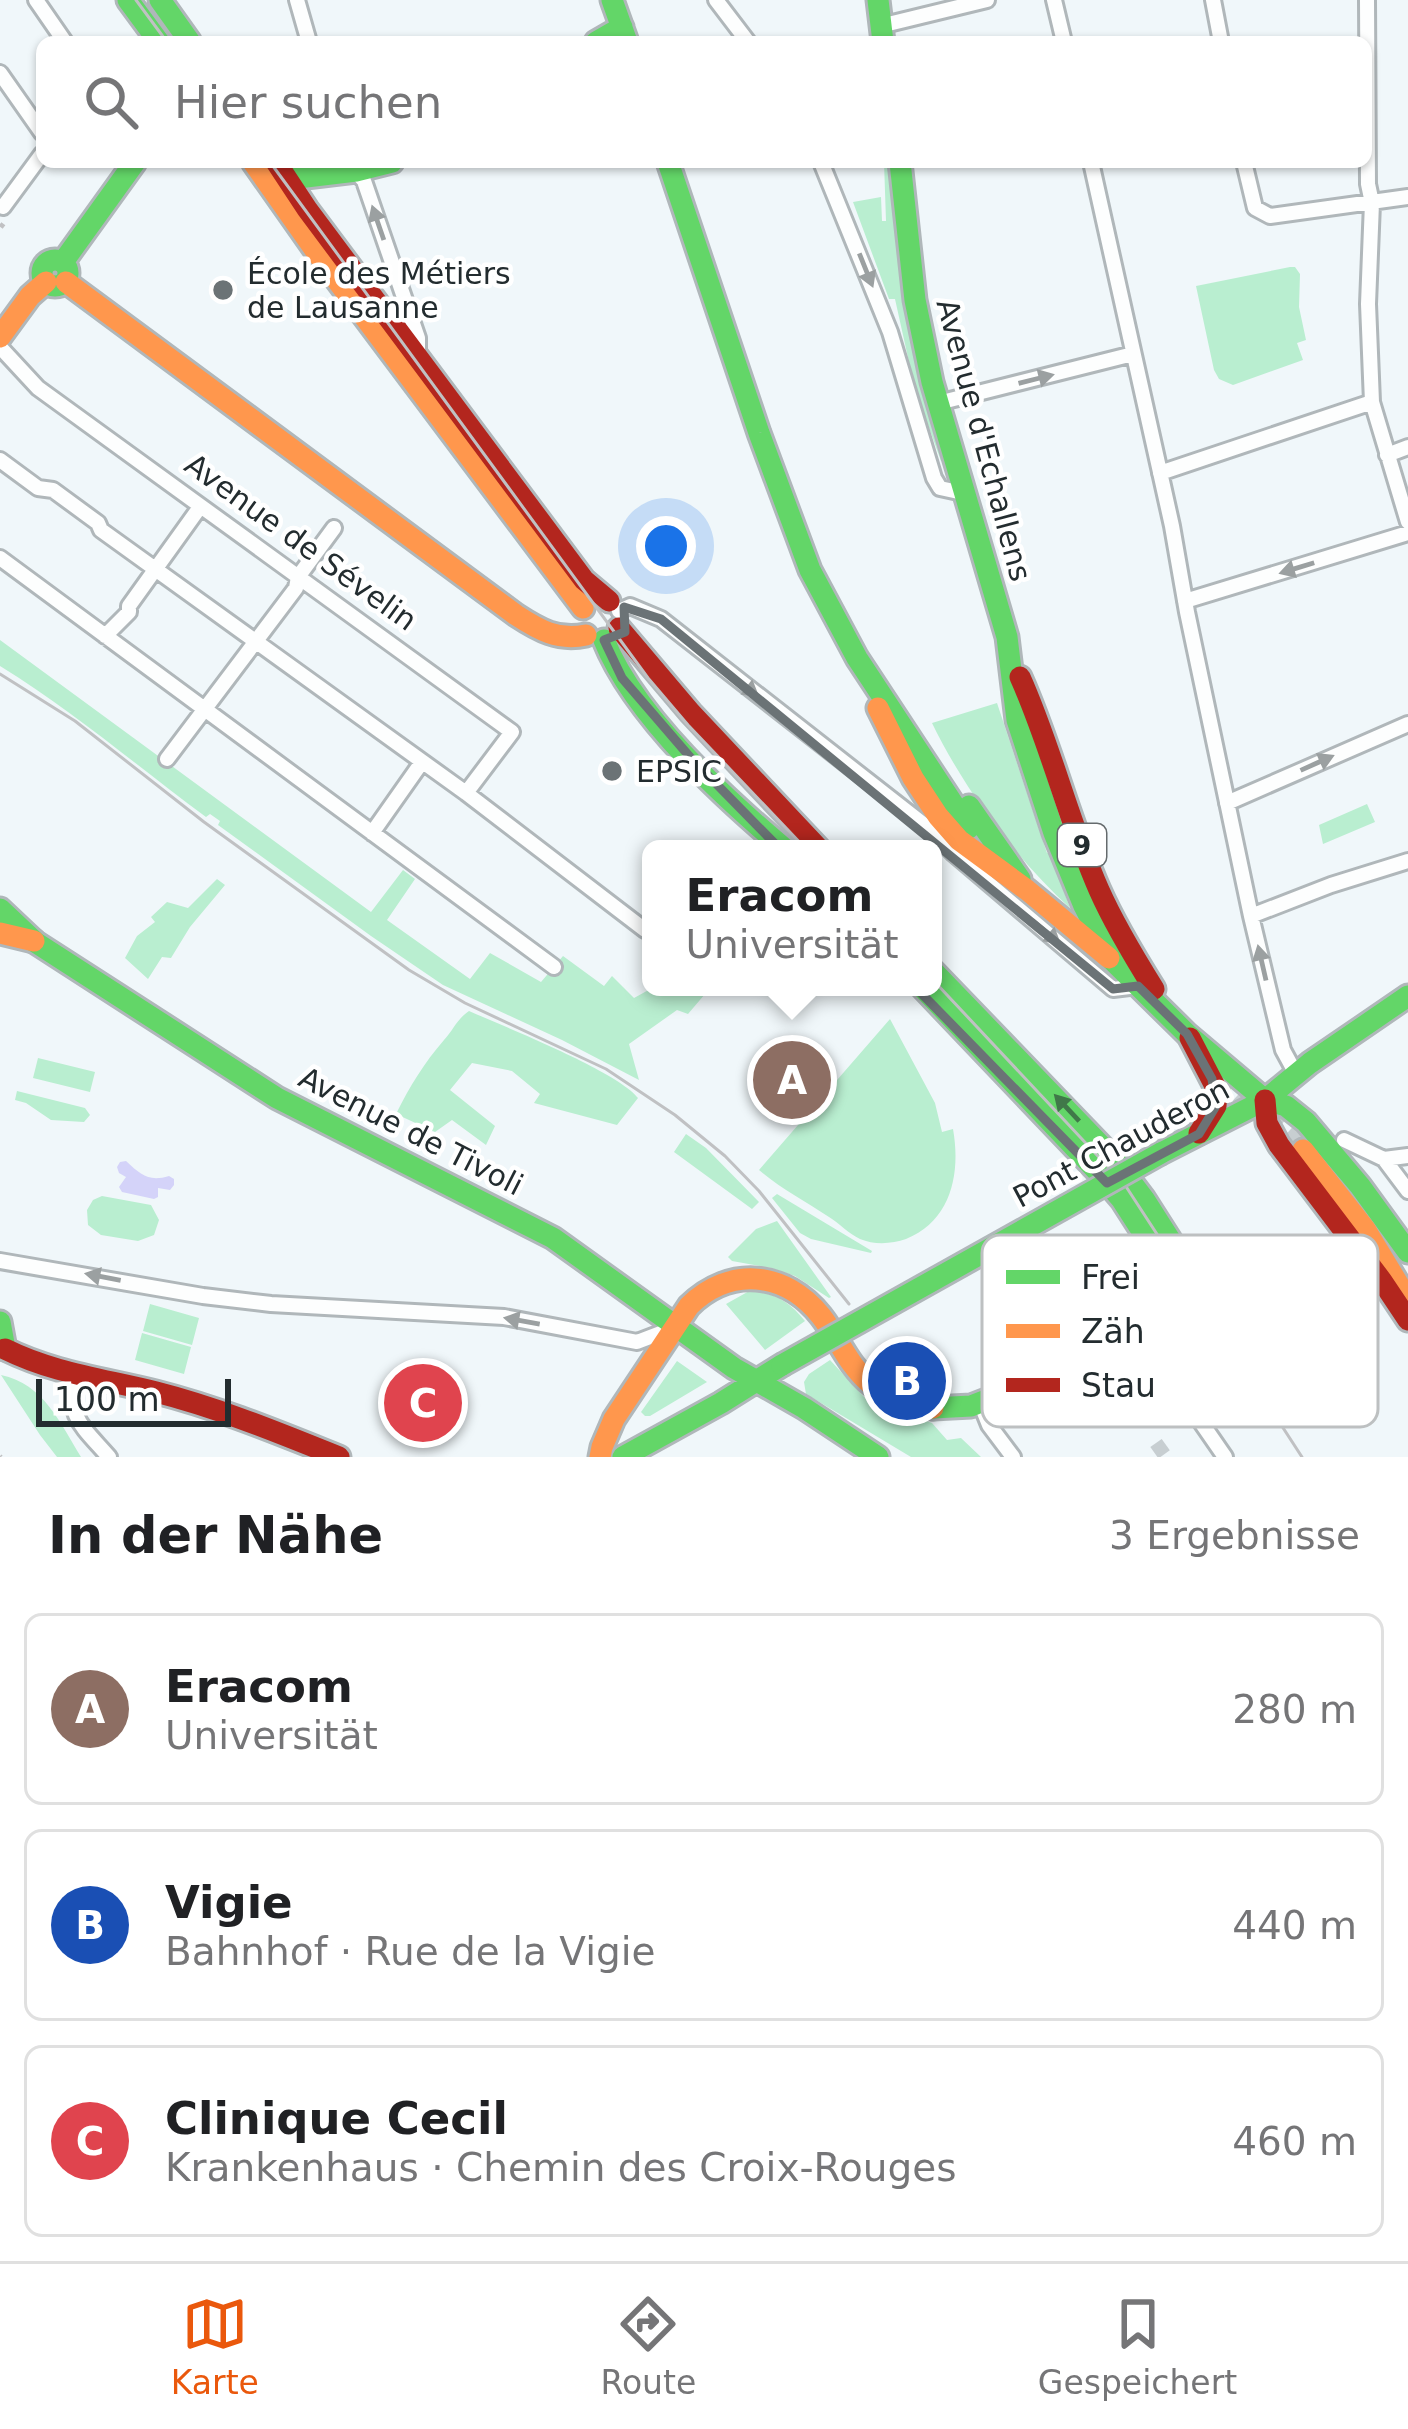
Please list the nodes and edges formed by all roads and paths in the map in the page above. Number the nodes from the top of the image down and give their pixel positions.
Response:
1 (36, 0) edge
2 (128, 0) edge
3 (160, 0) edge
4 (297, 0) edge
5 (611, 0) edge
6 (716, 0) edge
7 (878, 0) edge
8 (987, 0) edge
9 (1054, 0) edge
10 (1214, 0) edge
11 (1367, 0) edge
12 (625, 34) edge
13 (882, 34) edge
14 (61, 36) edge
15 (155, 36) edge
16 (186, 36) edge
17 (307, 36) edge
18 (743, 36) edge
19 (1063, 36) edge
20 (1220, 36) edge
21 (1367, 36) edge
22 (0, 73) edge
23 (36, 124) edge
24 (36, 162) edge
25 (131, 168) edge
26 (343, 168) edge
27 (353, 168) edge
28 (670, 168) edge
29 (823, 168) edge
30 (901, 168) edge
31 (1091, 168) edge
32 (1246, 168) edge
33 (1368, 168) edge
34 (278, 175) edge
35 (1408, 196) edge
36 (1372, 203) junction
37 (3, 207) edge
38 (58, 275) junction
39 (0, 337) edge
40 (0, 347) edge
41 (1133, 354) junction
42 (418, 357) junction
43 (1372, 402) junction
44 (938, 403) junction
45 (1408, 448) edge
46 (1387, 455) junction
47 (0, 460) edge
48 (1160, 473) junction
49 (963, 493) junction
50 (200, 507) junction
51 (1408, 522) edge
52 (334, 528) dead end
53 (1408, 533) edge
54 (0, 558) edge
55 (155, 569) junction
56 (298, 578) junction
57 (1185, 602) junction
58 (608, 623) junction
59 (105, 636) junction
60 (254, 641) junction
61 (856, 658) junction
62 (204, 709) junction
63 (1408, 724) edge
64 (167, 759) dead end
65 (422, 762) junction
66 (466, 793) junction
67 (1227, 803) junction
68 (372, 833) junction
69 (971, 833) junction
70 (774, 840) edge
71 (810, 840) edge
72 (941, 840) edge
73 (942, 841) edge
74 (1408, 861) edge
75 (1080, 872) junction
76 (0, 909) edge
77 (1251, 916) junction
78 (642, 928) edge
79 (0, 933) edge
80 (35, 942) junction
81 (1112, 960) junction
82 (554, 967) dead end
83 (942, 980) edge
84 (1138, 986) junction
85 (931, 996) edge
86 (1408, 996) edge
87 (1180, 1027) junction
88 (1296, 1074) junction
89 (1265, 1100) junction
90 (1198, 1134) junction
91 (1344, 1140) dead end
92 (1303, 1150) tunnel mouth
93 (1408, 1156) edge
94 (1384, 1159) junction
95 (1408, 1192) edge
96 (1014, 1235) edge
97 (1150, 1235) edge
98 (1162, 1235) edge
99 (1348, 1235) edge
100 (1369, 1235) edge
101 (1378, 1250) edge
102 (1408, 1252) edge
103 (982, 1253) edge
104 (0, 1261) edge
105 (1378, 1275) edge
106 (1408, 1300) edge
107 (1408, 1320) edge
108 (0, 1322) edge
109 (676, 1327) junction
110 (2, 1350) edge
111 (74, 1373) junction
112 (756, 1382) junction
113 (981, 1405) edge
114 (990, 1427) edge
115 (1204, 1427) edge
116 (109, 1457) edge
117 (339, 1457) edge
118 (600, 1457) edge
119 (622, 1457) edge
120 (878, 1457) edge
121 (1013, 1457) edge
122 (1225, 1457) edge

1 - 14 street
2 - 15 main road
3 - 16 main road
4 - 17 street
5 - 12 main road
6 - 18 street
7 - 13 main road
8 - 13 street
9 - 19 street
10 - 20 street
11 - 21 street
22 - 23 street
24 - 37 street
25 - 38 main road
26 - 34 main road
42 -> 27 street
28 - 61 main road
29 -> 49 street
30 - 44 main road, Avenue d'Echallens / 9
31 - 41 street
32 - 36 street
33 - 36 street
34 - 42 main road
34 - 58 main road
35 - 36 street
36 - 43 street
38 - 39 main road
38 - 58 main road
40 - 50 street, Avenue de Sévelin
44 -> 41 street
41 - 48 street
42 - 58 main road
43 - 46 street
43 - 48 street
44 - 49 main road, Avenue d'Echallens / 9
45 - 46 street
46 - 51 street
47 - 55 street
48 - 57 street
49 - 75 main road, Avenue d'Echallens / 9
50 - 55 street
50 - 56 street, Avenue de Sévelin
52 - 56 street
53 -> 57 street
54 - 59 street
55 - 59 street
55 - 60 street
56 - 60 street
56 - 66 street, Avenue de Sévelin
57 - 67 street
58 - 70 main road
58 - 71 main road
58 -> 72 street
59 - 62 street
60 - 62 street
60 - 65 street
61 - 69 main road
61 - 69 main road
62 - 64 street
62 - 68 street
67 -> 63 street
65 - 66 street
65 - 68 street
66 - 78 street
67 - 77 street
68 - 82 street
69 - 81 main road
73 -> 84 street
74 - 77 street
75 - 81 main road, Avenue d'Echallens / 9
75 - 87 main road, Avenue d'Echallens / 9
76 - 80 main road, Avenue de Tivoli
88 -> 77 street
79 - 80 main road, Avenue de Tivoli
80 - 109 main road, Avenue de Tivoli
81 - 84 main road, Avenue d'Echallens / 9
98 -> 83 main road
84 - 87 main road, Avenue d'Echallens / 9
85 - 97 main road
86 - 88 main road, Pont Chauderon
87 - 89 main road, 9
87 - 90 main road
88 - 89 main road, Pont Chauderon
89 - 90 main road, Pont Chauderon
89 - 99 main road, 9
89 - 102 main road, 9
90 - 96 main road, Pont Chauderon, bridge
91 - 94 street
92 - 100 main road
93 - 94 street
94 - 95 street
101 - 106 main road
103 - 112 main road, Pont Chauderon, bridge
109 -> 104 street
105 - 107 main road, 9
108 - 110 main road
109 - 112 main road, Avenue de Tivoli
109 - 113 main road
109 - 118 main road
110 - 111 main road
111 - 116 street
111 - 117 main road
112 - 119 main road, Pont Chauderon
112 - 120 main road, Avenue de Tivoli
114 - 121 street
115 - 122 street

